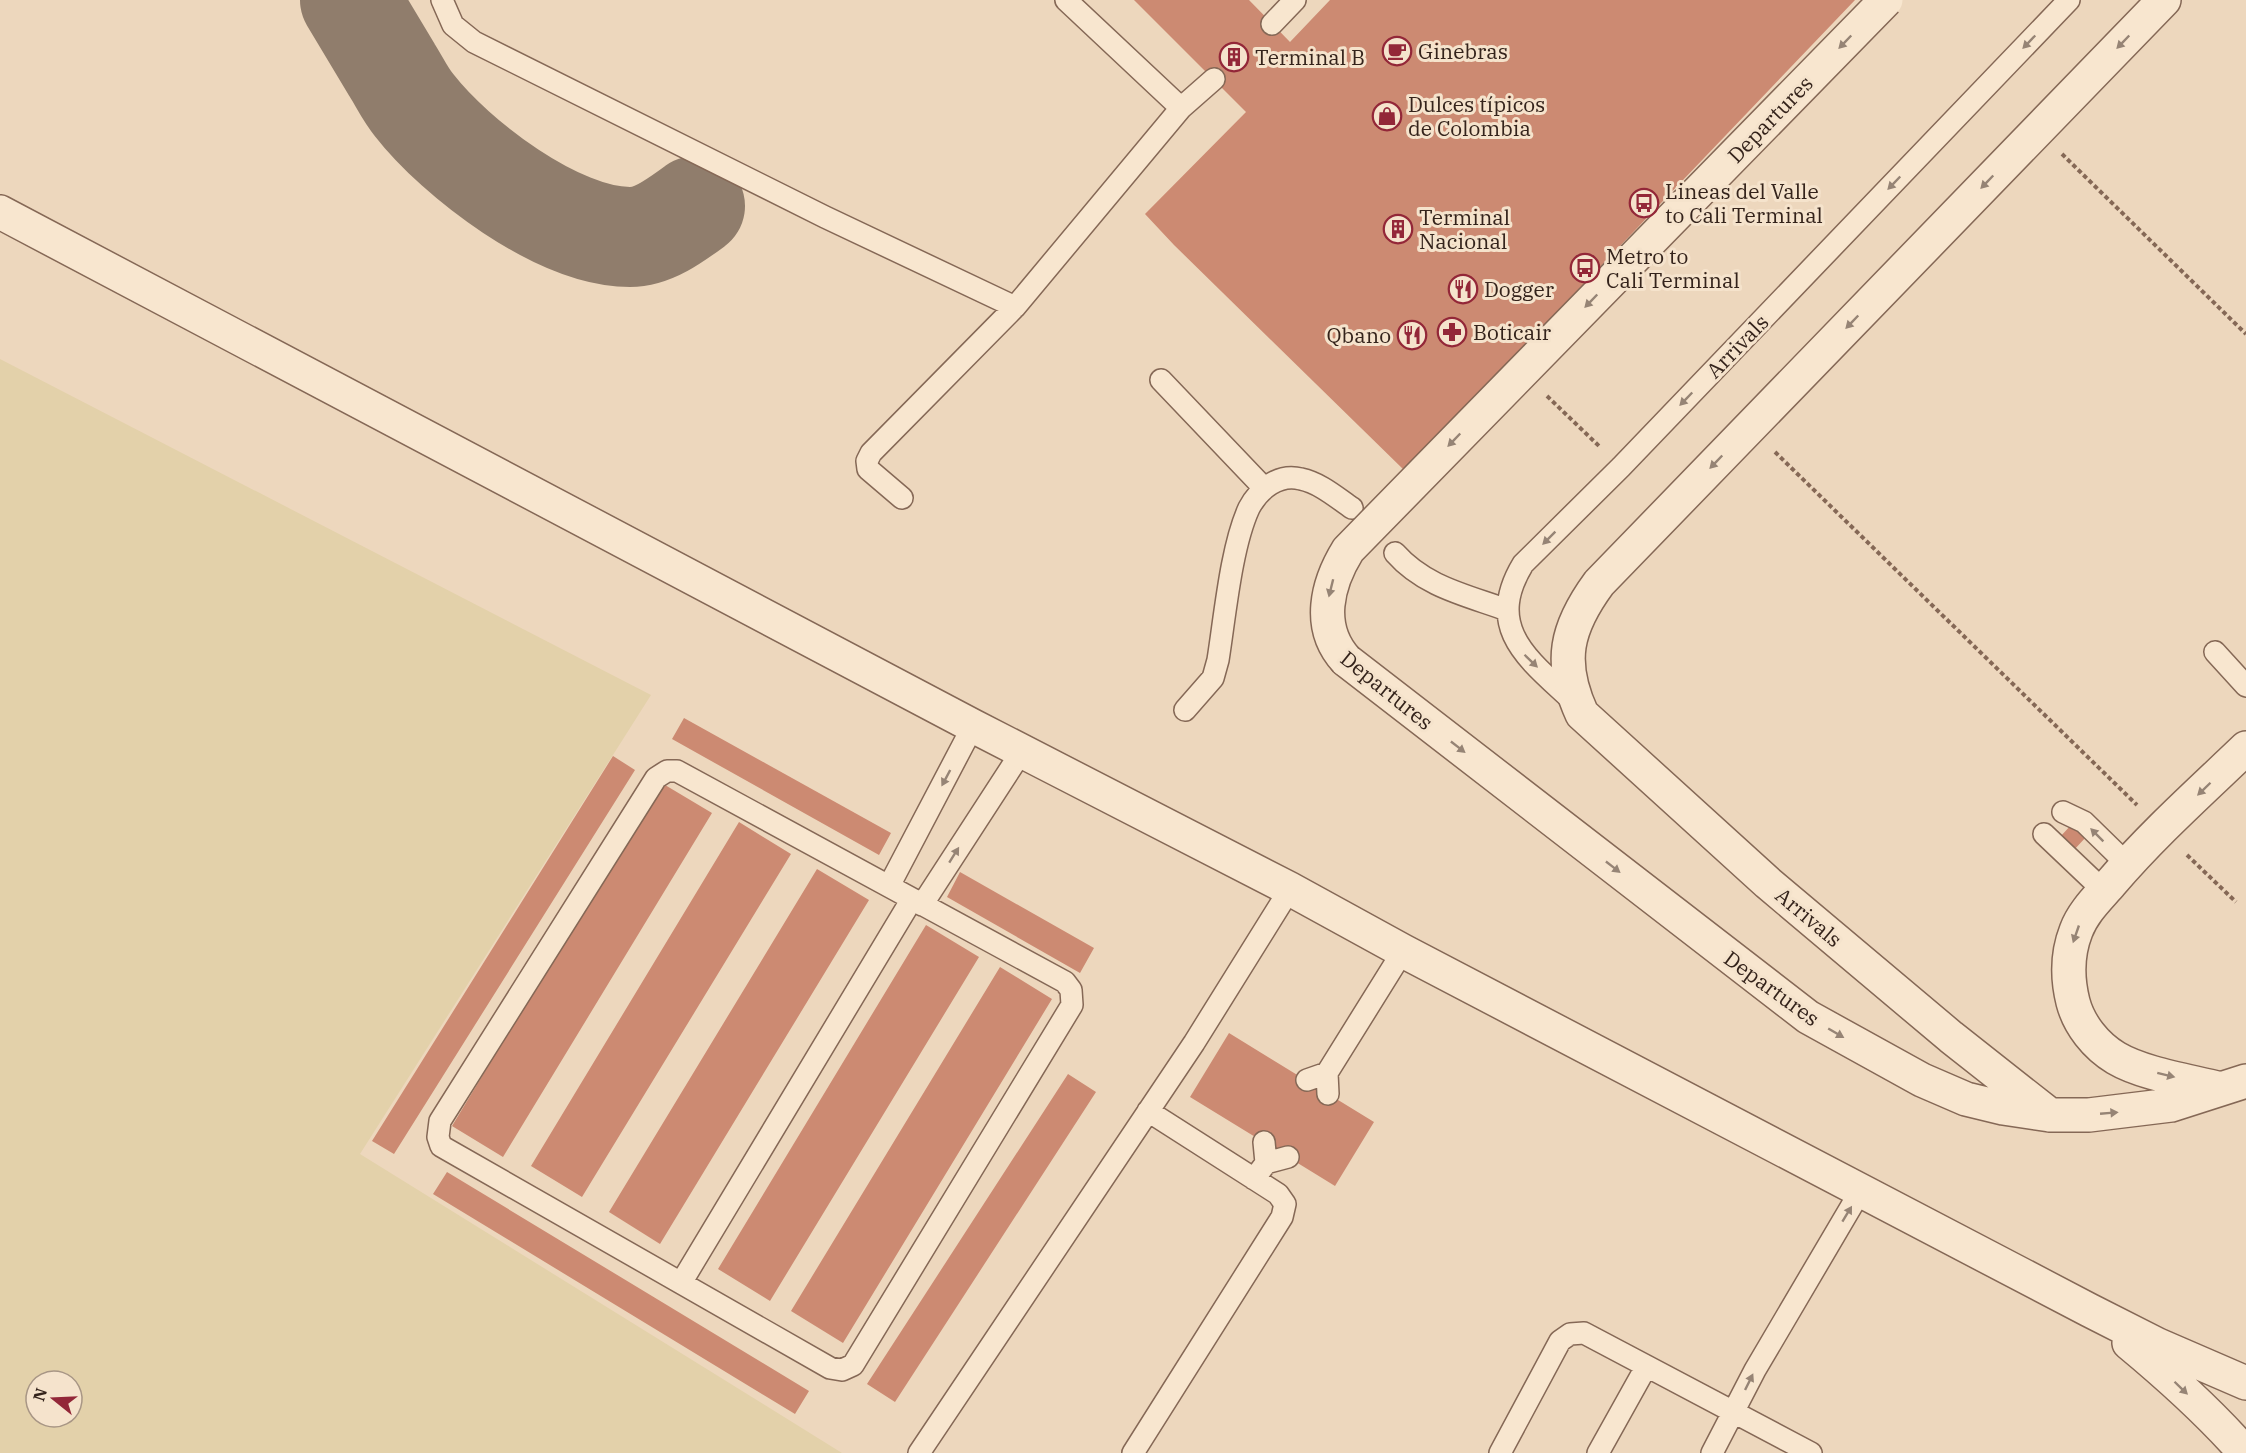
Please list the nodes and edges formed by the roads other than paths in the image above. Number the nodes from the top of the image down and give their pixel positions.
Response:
1 (442, 0) edge
2 (1066, 0) edge
3 (1295, 0) edge
4 (1886, 0) edge
5 (2069, 0) edge
6 (2164, 0) edge
7 (1272, 24) dead end
8 (1214, 79) dead end
9 (1181, 108) junction
10 (0, 212) edge
11 (1015, 306) junction
12 (1161, 380) dead end
13 (1264, 488) junction
14 (902, 498) dead end
15 (1352, 508) dead end
16 (1395, 554) dead end
17 (1507, 610) junction
18 (2216, 652) dead end
19 (2246, 686) edge
20 (1578, 707) junction
21 (1185, 710) dead end
22 (973, 726) junction
23 (2246, 748) edge
24 (1022, 751) junction
25 (2063, 812) dead end
26 (2044, 834) dead end
27 (2127, 864) junction
28 (889, 886) junction
29 (1290, 890) junction
30 (2104, 891) junction
31 (917, 902) junction
32 (1403, 951) junction
33 (1321, 1082) dead end
34 (2234, 1085) edge
35 (1148, 1111) junction
36 (2050, 1115) junction
37 (1288, 1157) dead end
38 (1261, 1161) junction
39 (1861, 1190) junction
40 (681, 1283) junction
41 (2089, 1310) junction
42 (1646, 1366) junction
43 (2246, 1383) edge
44 (1734, 1413) junction
45 (919, 1453) edge
46 (1133, 1453) edge
47 (1500, 1453) edge
48 (1598, 1453) edge
49 (1712, 1453) edge
50 (1811, 1453) edge
51 (2245, 1453) edge

1 - 11 lane
2 - 9 lane
3 - 7 lane
4 -> 36 street, Departures, bridge
5 -> 17 lane, Arrivals
6 -> 20 street, Arrivals
8 - 9 lane
9 - 11 lane
10 - 22 street
11 - 14 lane
12 - 13 lane
13 - 15 lane
13 - 21 lane
16 - 17 lane
17 -> 20 lane, Arrivals
18 - 19 lane
20 - 36 street, Arrivals
22 - 24 street
22 -> 28 lane
23 -> 27 street
24 - 29 street
31 -> 24 lane
27 -> 25 lane
26 - 30 lane
27 - 30 street
28 - 31 lane
28 - 40 lane
29 - 32 street
29 - 35 lane
30 -> 34 street
31 - 40 lane
31 - 40 lane
32 - 33 lane
32 - 39 street
36 -> 34 street, Departures
35 - 38 lane
35 - 45 lane
37 - 38 lane
38 - 46 lane
39 - 41 street
44 -> 39 lane
41 - 43 street
41 -> 51 street
42 - 44 lane
42 - 47 lane
42 - 48 lane
44 - 49 lane
44 - 50 lane

